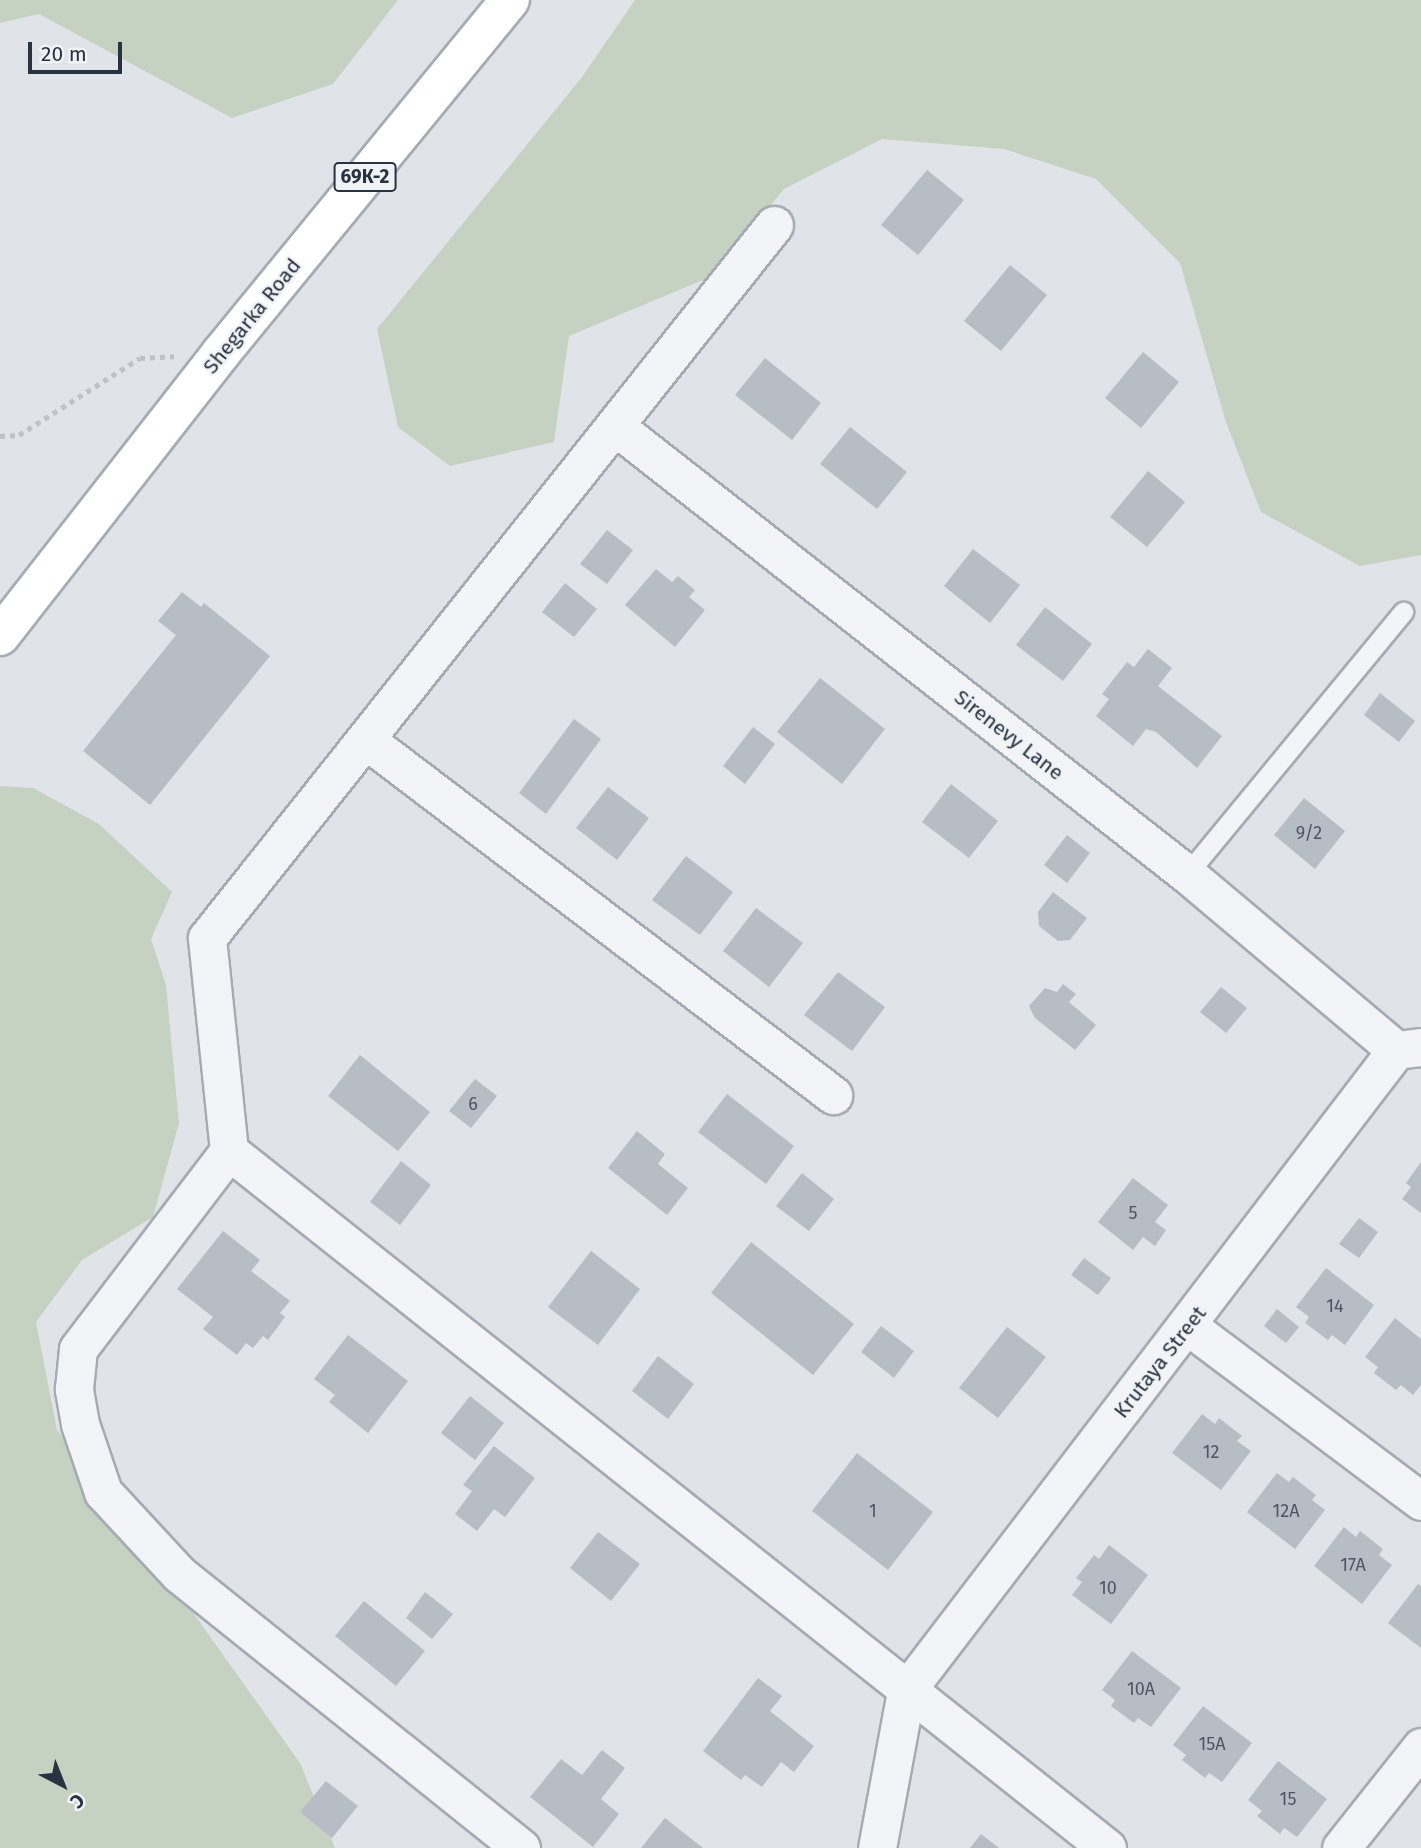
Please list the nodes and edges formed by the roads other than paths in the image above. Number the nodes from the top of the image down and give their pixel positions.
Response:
1 (510, 0) edge
2 (774, 225) dead end
3 (616, 427) junction
4 (1402, 612) dead end
5 (0, 636) edge
6 (366, 740) junction
7 (1187, 874) junction
8 (1409, 1048) edge
9 (833, 1095) dead end
10 (229, 1151) junction
11 (1188, 1326) junction
12 (1421, 1501) edge
13 (906, 1690) junction
14 (1421, 1747) edge
15 (521, 1848) edge
16 (877, 1848) edge
17 (1107, 1848) edge
18 (1341, 1848) edge

1 - 5 main road, Shegarka Road / 69К-2
2 - 3 street
3 - 6 street
3 - 7 street, Sirenevy Lane
4 - 7 lane
6 - 9 street
6 - 10 street
7 - 8 street, Sirenevy Lane
8 - 11 street, Krutaya Street
10 - 13 street
10 - 15 street
11 - 12 street
11 - 13 street, Krutaya Street
13 - 16 street
13 - 17 street
14 - 18 street

